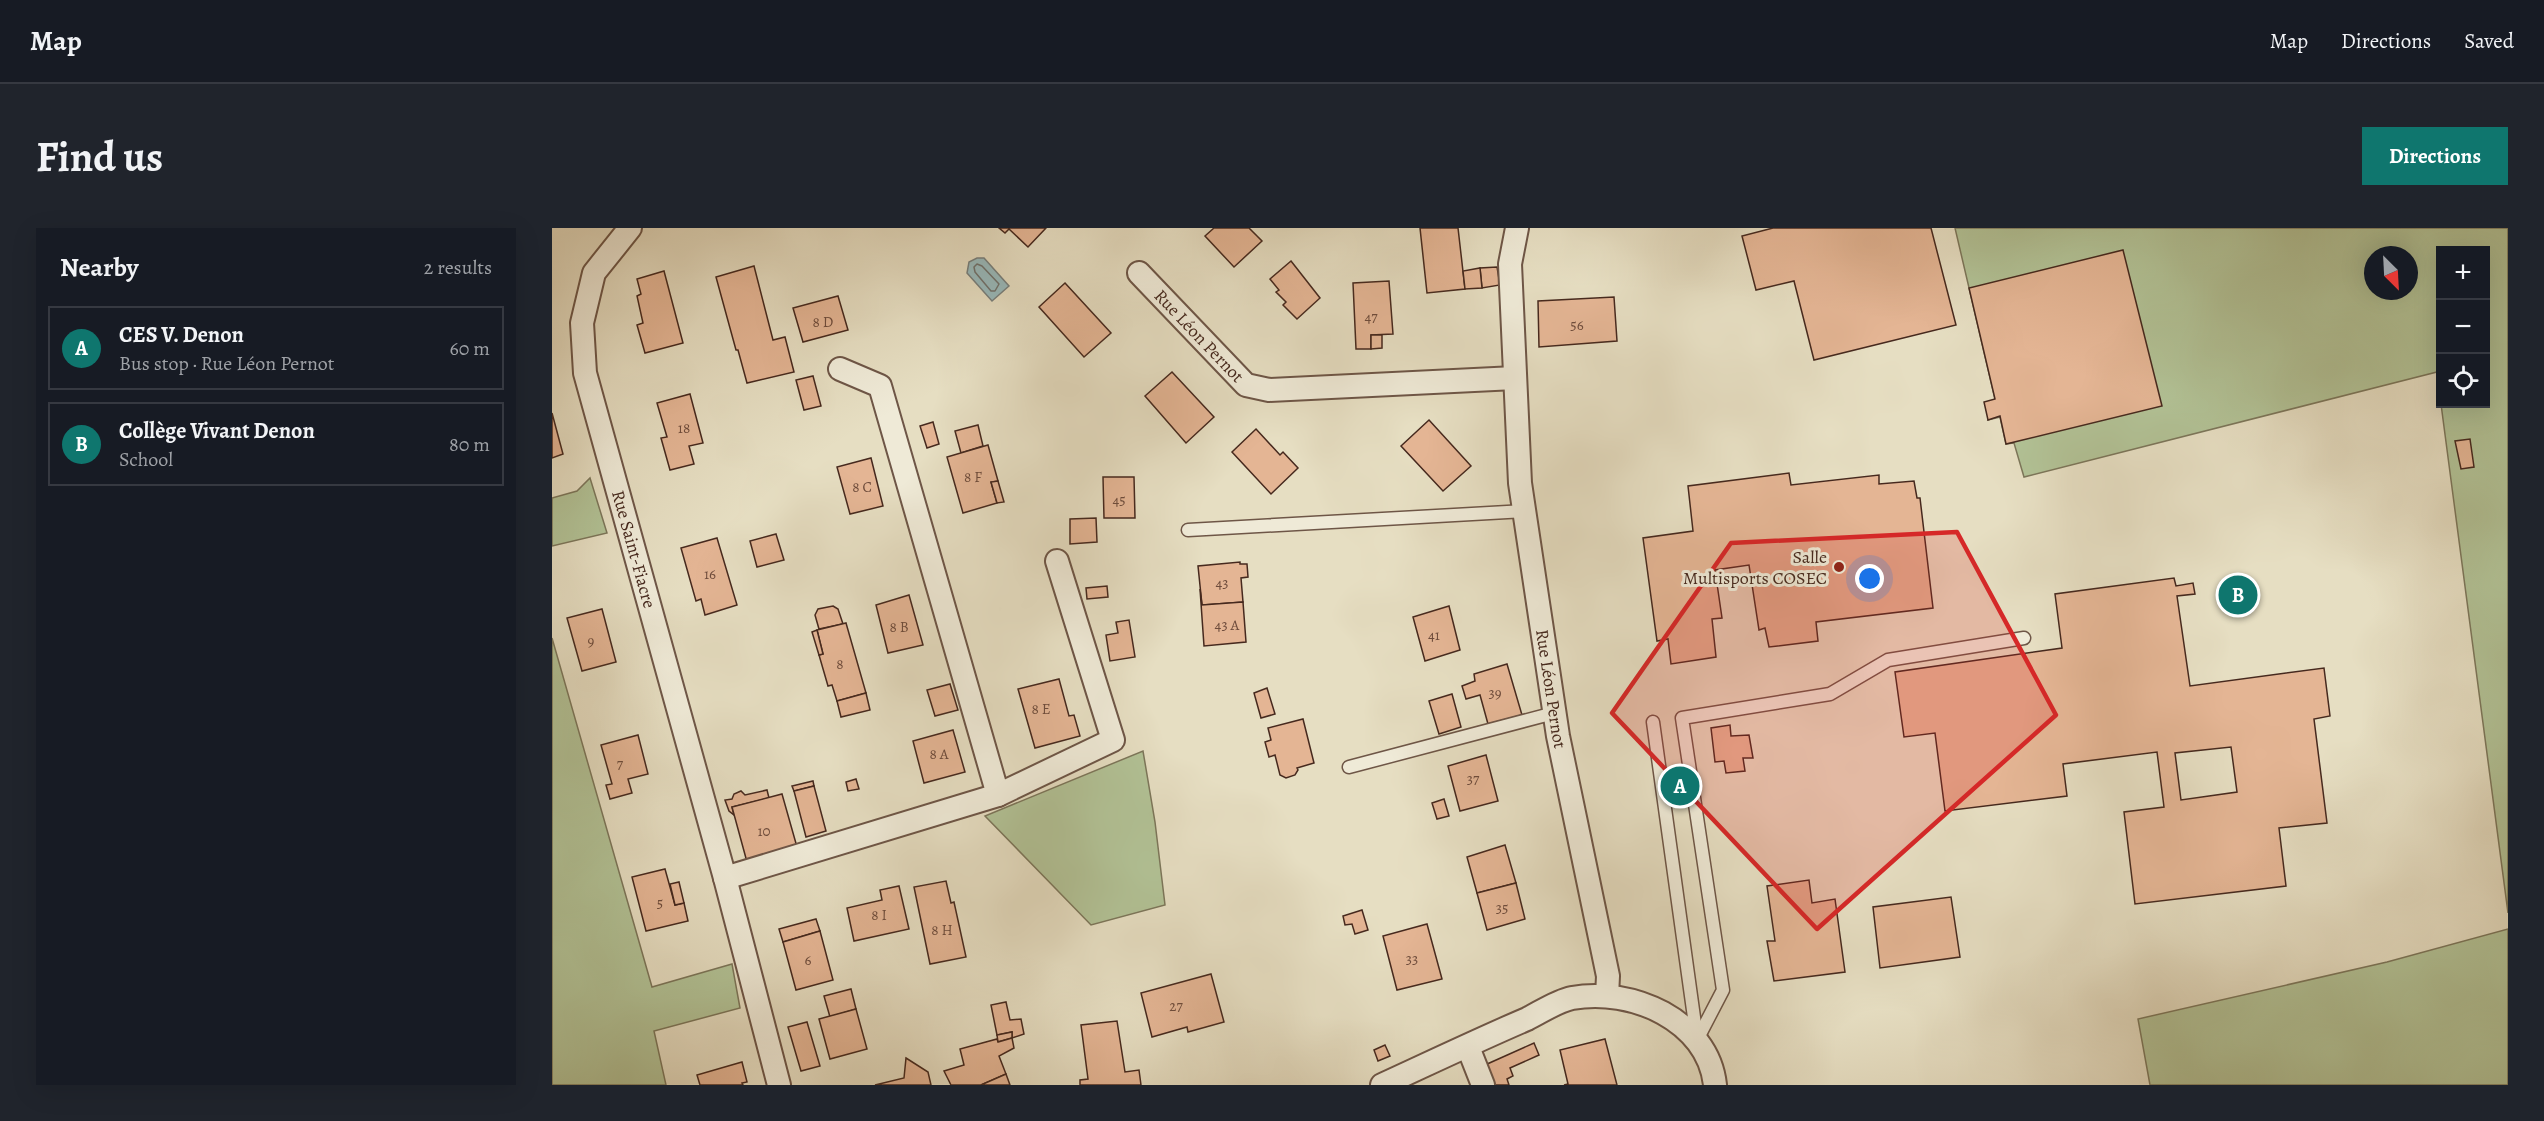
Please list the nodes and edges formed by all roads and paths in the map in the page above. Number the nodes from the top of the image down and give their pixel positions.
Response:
1 (630, 228) edge
2 (1517, 228) edge
3 (1138, 273) dead end
4 (840, 369) dead end
5 (1515, 378) junction
6 (1525, 511) junction
7 (1188, 530) dead end
8 (1057, 561) dead end
9 (2024, 638) dead end
10 (1554, 713) junction
11 (1653, 723) dead end
12 (1348, 767) dead end
13 (998, 795) junction
14 (725, 878) junction
15 (1617, 998) junction
16 (1697, 1040) junction
17 (1468, 1047) junction
18 (779, 1085) edge
19 (1382, 1085) edge
20 (1483, 1085) edge
21 (1715, 1085) edge

1 - 14 street, Rue Saint-Fiacre
2 - 5 street, Rue Léon Pernot
3 - 5 street, Rue Léon Pernot
4 - 13 street
5 - 6 street, Rue Léon Pernot
6 - 7 lane
6 - 10 street, Rue Léon Pernot
8 - 13 street
9 - 16 lane
10 - 12 lane
10 - 15 street, Rue Léon Pernot
11 - 16 lane
13 - 14 street
14 - 18 street, Rue Saint-Fiacre
15 - 16 street
15 - 17 street
16 - 21 street
17 - 19 street
17 - 20 street

